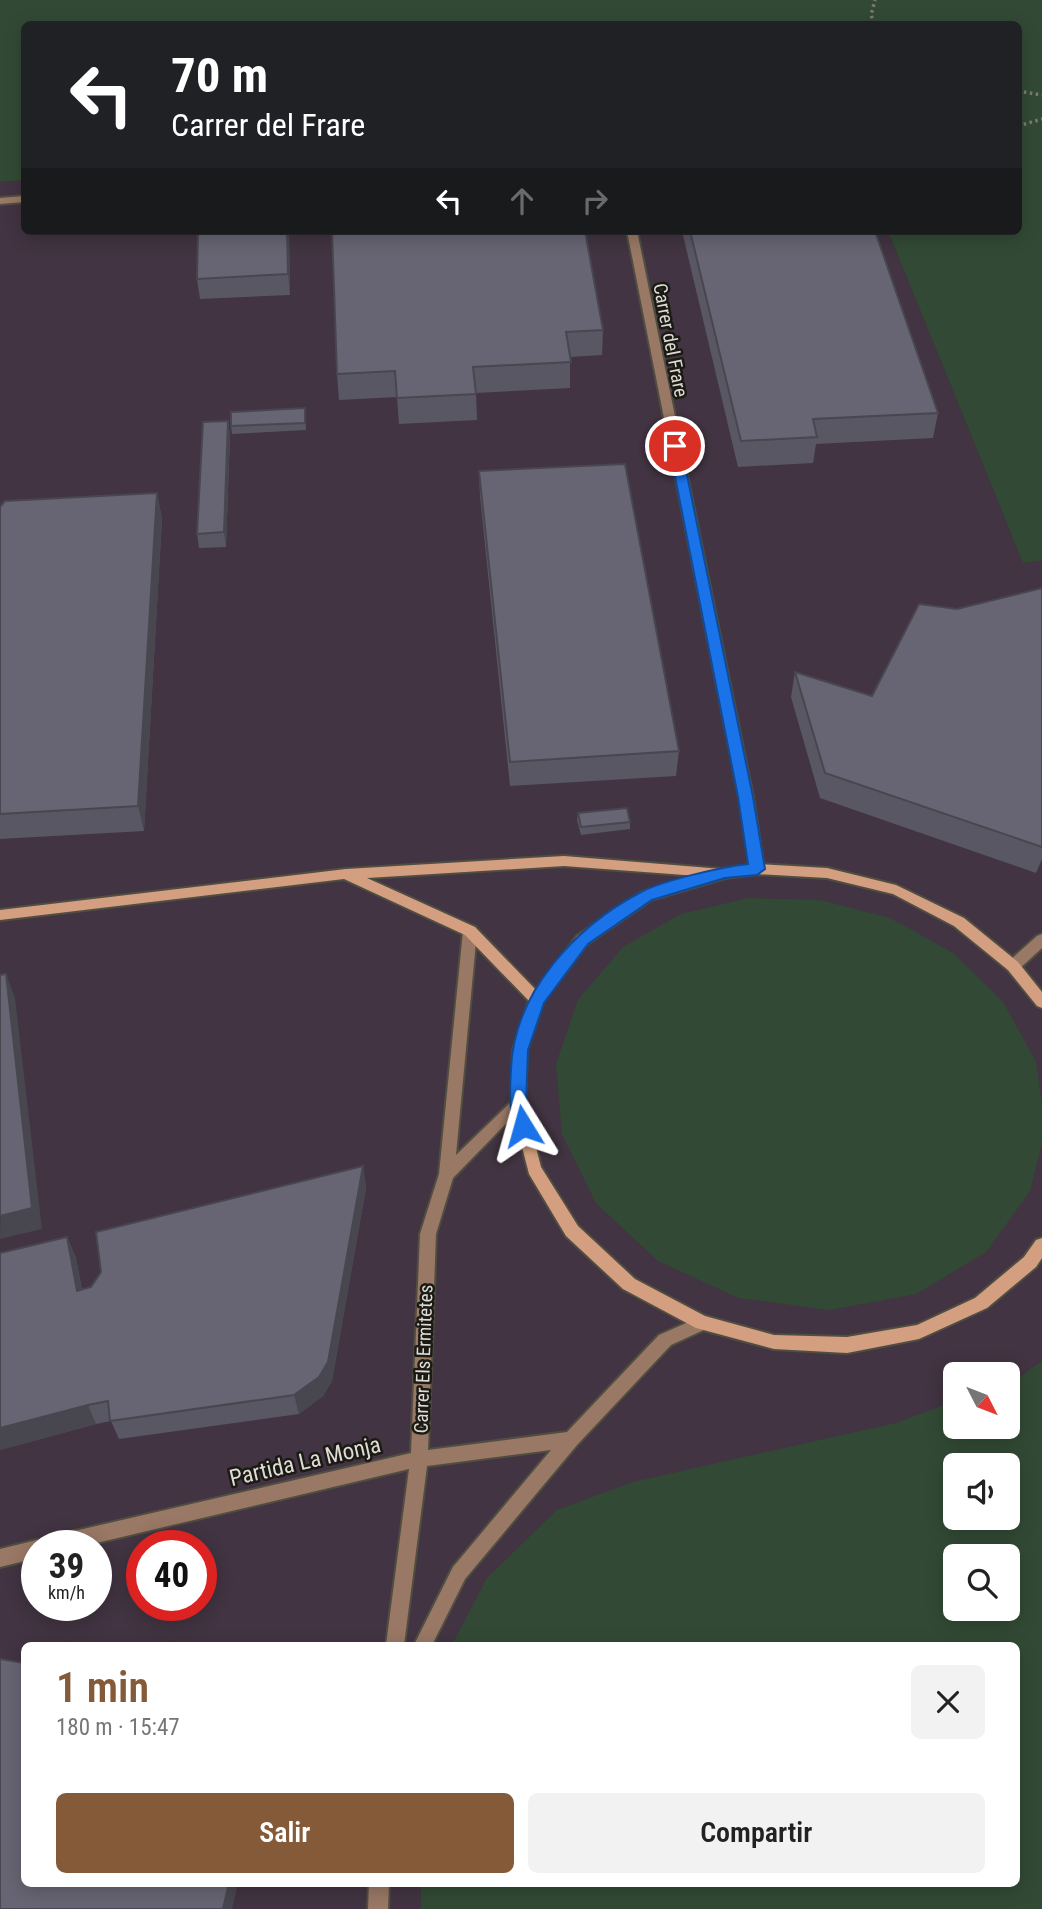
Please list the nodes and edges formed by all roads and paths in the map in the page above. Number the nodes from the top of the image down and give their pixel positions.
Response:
1 (875, 0) edge
2 (873, 21) edge
3 (1022, 92) edge
4 (1042, 95) edge
5 (1042, 119) edge
6 (1022, 125) edge
7 (21, 199) edge
8 (0, 201) edge
9 (633, 235) edge
10 (757, 869) junction
11 (725, 873) junction
12 (346, 874) junction
13 (0, 915) edge
14 (470, 931) junction
15 (1042, 940) edge
16 (1013, 966) junction
17 (537, 1000) junction
18 (1042, 1002) edge
19 (518, 1104) junction
20 (447, 1174) junction
21 (1042, 1245) edge
22 (702, 1323) junction
23 (571, 1439) junction
24 (419, 1459) junction
25 (112, 1531) edge
26 (21, 1553) edge
27 (0, 1558) edge
28 (395, 1642) edge
29 (424, 1642) edge
30 (379, 1887) edge
31 (378, 1909) edge

1 - 2 path
3 - 4 path
5 - 6 path
7 - 8 street
9 - 10 street, Carrer del Frare
10 - 11 street
10 - 16 street
11 - 12 street
11 - 17 street
12 - 13 street
12 - 14 street
14 - 17 street
14 - 20 street
15 - 16 street
16 - 18 street
17 - 19 street
19 - 20 street, Carrer Els Ermitetes
19 - 22 street
20 - 24 street, Carrer Els Ermitetes
21 - 22 street
22 - 23 street
23 - 24 street, Partida La Monja
23 - 29 street
24 - 25 street, Partida La Monja
24 - 28 street, Carrer Els Ermitetes
26 - 27 street
30 - 31 street

